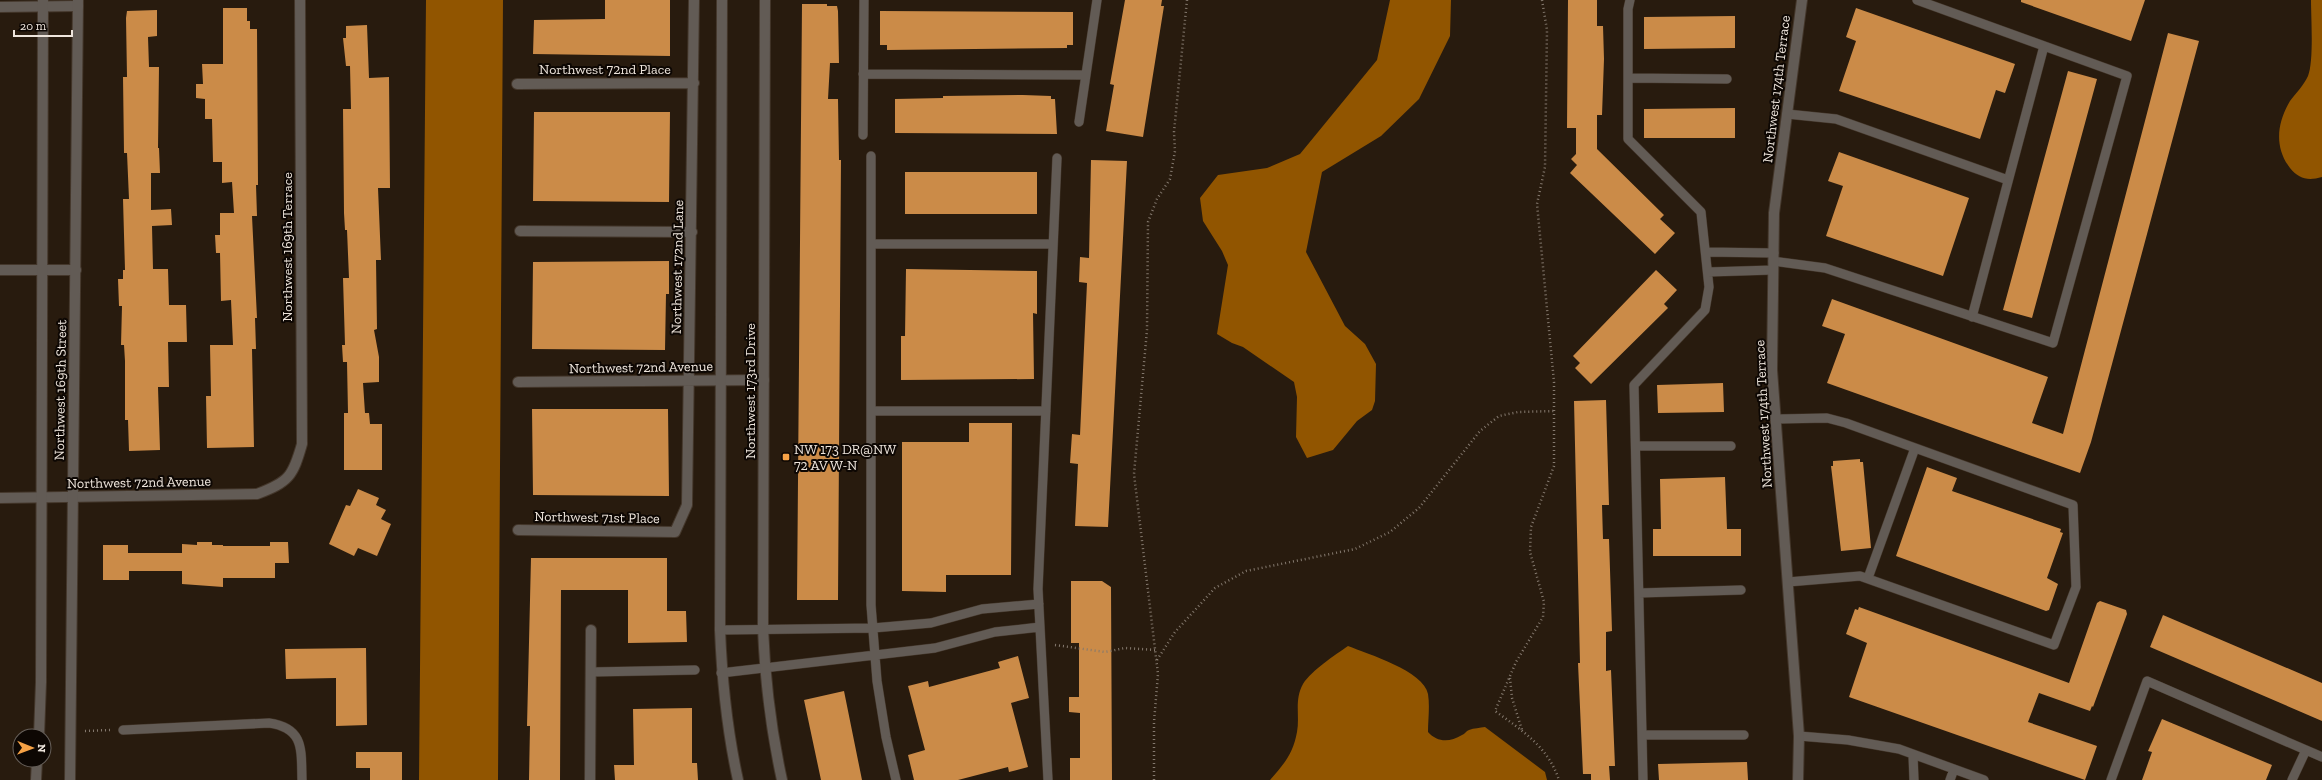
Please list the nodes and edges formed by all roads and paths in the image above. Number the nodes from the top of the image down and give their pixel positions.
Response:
1 (300, 0) edge
2 (694, 0) edge
3 (722, 0) edge
4 (765, 0) edge
5 (864, 0) edge
6 (1097, 0) edge
7 (1188, 0) edge
8 (1542, 0) edge
9 (1630, 0) edge
10 (1802, 0) edge
11 (1917, 0) edge
12 (43, 3) edge
13 (78, 3) edge
14 (0, 7) edge
15 (2044, 46) junction
16 (863, 74) junction
17 (1086, 75) junction
18 (1628, 78) junction
19 (1727, 79) dead end
20 (694, 83) junction
21 (517, 84) dead end
22 (1787, 114) junction
23 (1079, 122) dead end
24 (863, 135) dead end
25 (871, 156) dead end
26 (1057, 158) dead end
27 (2008, 180) junction
28 (520, 231) dead end
29 (692, 232) junction
30 (871, 244) junction
31 (1053, 244) junction
32 (1706, 252) junction
33 (1773, 261) junction
34 (0, 270) edge
35 (42, 270) junction
36 (76, 270) junction
37 (1708, 272) junction
38 (1972, 317) junction
39 (721, 380) junction
40 (764, 380) junction
41 (688, 381) junction
42 (518, 382) dead end
43 (871, 411) junction
44 (1046, 411) junction
45 (1554, 411) junction
46 (1775, 419) junction
47 (1636, 446) junction
48 (1731, 446) dead end
49 (1915, 448) junction
50 (277, 486) joint
51 (72, 497) junction
52 (0, 498) edge
53 (42, 498) junction
54 (518, 530) dead end
55 (675, 532) joint
56 (1868, 578) junction
57 (1788, 582) junction
58 (1740, 590) dead end
59 (1639, 593) junction
60 (1039, 604) junction
61 (1040, 627) junction
62 (763, 628) junction
63 (873, 628) junction
64 (591, 630) dead end
65 (720, 630) junction
66 (1041, 643) junction
67 (1156, 650) junction
68 (875, 655) junction
69 (1157, 661) junction
70 (764, 669) junction
71 (695, 670) dead end
72 (591, 672) junction
73 (721, 673) junction
74 (1510, 677) junction
75 (39, 728) edge
76 (123, 730) joint
77 (1522, 730) junction
78 (71, 731) junction
79 (1642, 735) junction
80 (1744, 735) dead end
81 (1799, 736) junction
82 (2306, 750) junction
83 (1913, 755) junction
84 (2322, 757) edge
85 (37, 768) edge
86 (1954, 769) junction
87 (36, 780) edge
88 (70, 780) edge
89 (302, 780) edge
90 (590, 780) edge
91 (738, 780) edge
92 (782, 780) edge
93 (896, 780) edge
94 (1048, 780) edge
95 (1154, 780) edge
96 (1559, 780) edge
97 (1643, 780) edge
98 (1798, 780) edge
99 (1914, 780) edge
100 (1950, 780) edge
101 (1984, 780) edge
102 (2111, 780) edge
103 (2292, 780) edge

1 - 50 street, Northwest 169th Terrace
2 - 20 street, Northwest 172nd Lane
3 - 39 street, Northwest 173rd Drive
4 - 40 street, Northwest 173rd Drive
5 - 16 lane
6 - 17 lane
7 - 67 path
8 - 45 path
9 - 18 lane
10 - 22 street, Northwest 174th Terrace
11 - 15 lane
12 - 13 street
12 - 14 street
12 - 35 street, Northwest 169th Street
13 - 36 street, Northwest 169th Street
15 - 27 lane
15 - 38 lane
16 - 17 lane
16 - 24 lane
17 - 23 lane
18 - 19 lane
18 - 32 lane
20 - 21 street, Northwest 72nd Place
20 - 29 street, Northwest 172nd Lane
22 - 27 lane
22 - 33 street, Northwest 174th Terrace
25 - 30 lane
26 - 31 lane
27 - 38 lane
28 - 29 street
29 - 41 street, Northwest 172nd Lane
30 - 31 lane
30 - 43 lane
31 - 44 lane
32 - 33 lane
32 - 37 lane
33 - 37 lane
33 - 38 lane
33 - 46 street, Northwest 174th Terrace
34 - 35 street
35 - 36 street
35 - 53 street, Northwest 169th Street
36 - 51 street, Northwest 169th Street
37 - 47 lane
39 - 40 street, Northwest 72nd Avenue
39 - 41 street, Northwest 72nd Avenue
39 - 65 street, Northwest 173rd Drive
40 - 62 street, Northwest 173rd Drive
41 - 42 street, Northwest 72nd Avenue
41 - 55 street, Northwest 172nd Lane
43 - 44 lane
43 - 63 lane
44 - 60 lane
45 - 69 path
45 - 74 path
46 - 49 lane
46 - 57 street, Northwest 174th Terrace
47 - 48 lane
47 - 59 lane
49 - 56 lane
49 - 56 lane
50 - 51 street, Northwest 72nd Avenue
51 - 53 street, Northwest 72nd Avenue
51 - 78 street, Northwest 169th Street
52 - 53 street, Northwest 72nd Avenue
53 - 75 street, Northwest 169th Street
54 - 55 street, Northwest 71st Place
56 - 57 lane
57 - 81 street, Northwest 174th Terrace
58 - 59 lane
59 - 79 lane
60 - 61 lane
60 - 63 lane
61 - 66 lane
61 - 68 lane
62 - 63 lane
62 - 65 lane
62 - 70 street, Northwest 173rd Drive
63 - 68 lane
64 - 72 street
65 - 73 street, Northwest 173rd Drive
66 - 67 path
66 - 94 lane
67 - 69 path
68 - 70 lane
68 - 93 lane
69 - 95 path
70 - 73 lane
70 - 92 street, Northwest 173rd Drive
71 - 72 lane
72 - 90 street
73 - 91 street, Northwest 173rd Drive
74 - 77 path
74 - 77 path
76 - 78 path
76 - 89 lane
77 - 96 path
78 - 88 street, Northwest 169th Street
79 - 80 lane
79 - 97 lane
81 - 83 lane
81 - 98 street, Northwest 174th Terrace
82 - 84 lane
82 - 102 lane
82 - 103 lane
83 - 86 lane
83 - 99 lane
85 - 87 street
86 - 100 lane
86 - 101 lane

